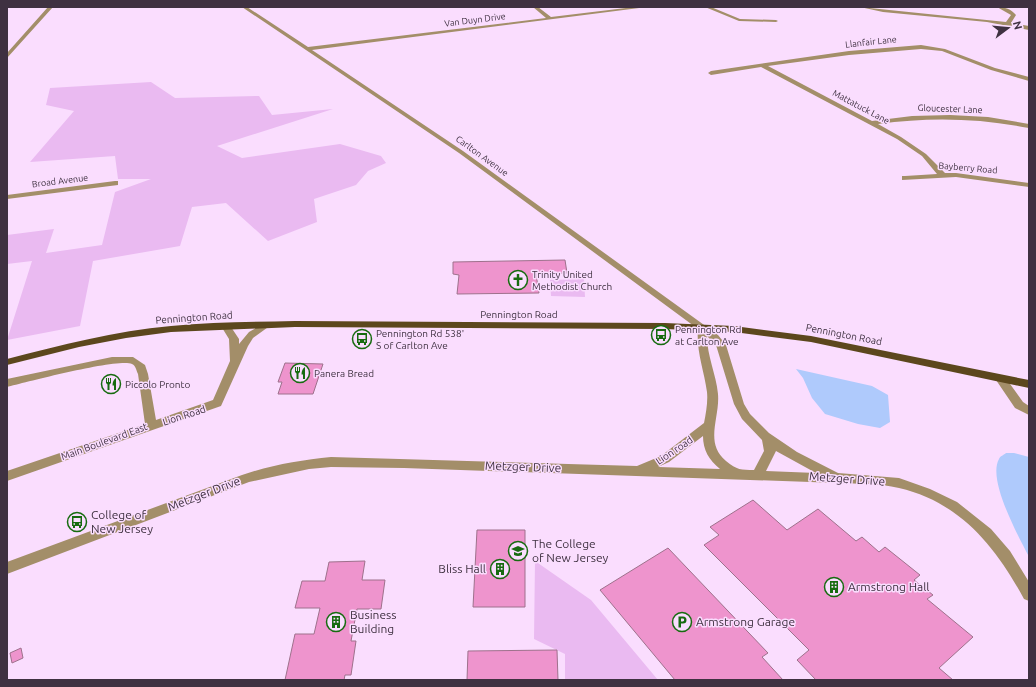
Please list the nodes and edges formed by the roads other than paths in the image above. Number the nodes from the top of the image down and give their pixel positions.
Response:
1 (51, 7) edge
2 (244, 7) edge
3 (535, 7) edge
4 (645, 7) edge
5 (707, 7) edge
6 (862, 7) edge
7 (999, 7) edge
8 (550, 19) junction
9 (776, 21) dead end
10 (1008, 23) junction
11 (1029, 28) edge
12 (307, 49) junction
13 (7, 56) edge
14 (763, 66) junction
15 (711, 73) dead end
16 (1029, 79) edge
17 (871, 123) junction
18 (1029, 126) edge
19 (942, 175) junction
20 (905, 178) dead end
21 (115, 183) dead end
22 (1029, 185) edge
23 (7, 197) edge
24 (266, 324) junction
25 (226, 326) junction
26 (702, 328) junction
27 (234, 360) junction
28 (7, 362) edge
29 (1001, 380) junction
30 (7, 383) edge
31 (1029, 384) edge
32 (1029, 411) edge
33 (151, 425) junction
34 (708, 426) junction
35 (767, 437) junction
36 (639, 471) junction
37 (735, 474) junction
38 (758, 475) junction
39 (7, 476) edge
40 (838, 478) junction
41 (7, 568) edge
42 (1029, 595) edge

1 - 13 street
2 - 12 street, Carlton Avenue
3 - 8 street
4 - 8 street, Van Duyn Drive
5 - 9 street
6 - 10 street
7 - 10 street
8 - 12 street, Van Duyn Drive
10 - 11 street
12 - 26 street, Carlton Avenue
14 - 15 street, Llanfair Lane
14 - 16 street, Llanfair Lane
14 - 17 street, Mattatuck Lane
17 - 18 street, Gloucester Lane
17 - 19 street, Mattatuck Lane
19 - 20 street, Bayberry Road
19 - 22 street, Bayberry Road
21 - 23 street, Broad Avenue
24 - 25 main road, Pennington Road
24 - 26 main road, Pennington Road
24 - 27 street, Lion Road
25 - 27 street, Lion Road
25 - 28 main road, Pennington Road
26 - 29 main road, Pennington Road
26 - 34 street
26 - 35 street, Carlton Avenue
27 - 33 street, Lion Road
29 - 31 main road, Pennington Road
29 - 32 street
30 - 33 street, Main Boulevard East
33 - 39 street, Main Boulevard East
34 - 36 street, Lion road
34 - 37 street
35 - 38 street
35 - 40 street, Carlton Avenue
36 - 37 street, Metzger Drive
36 - 41 street, Metzger Drive
37 - 38 street, Metzger Drive
38 - 40 street, Metzger Drive
40 - 42 street, Metzger Drive

